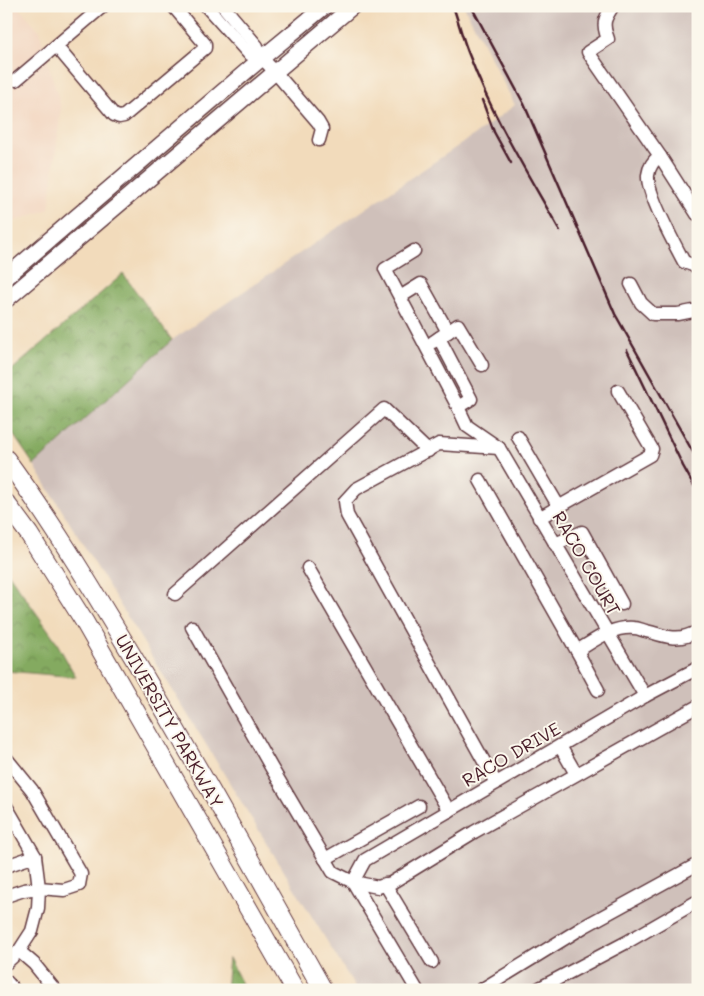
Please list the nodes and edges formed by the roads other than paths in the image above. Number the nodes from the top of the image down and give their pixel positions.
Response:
1 (103, 6) edge
2 (173, 6) edge
3 (206, 6) edge
4 (222, 6) edge
5 (325, 6) edge
6 (353, 6) edge
7 (613, 6) edge
8 (56, 46) junction
9 (261, 57) junction
10 (276, 72) junction
11 (16, 80) dead end
12 (319, 140) dead end
13 (660, 156) junction
14 (697, 214) edge
15 (414, 251) dead end
16 (698, 266) edge
17 (6, 277) edge
18 (630, 284) dead end
19 (400, 297) junction
20 (6, 300) edge
21 (698, 310) edge
22 (444, 335) junction
23 (426, 347) junction
24 (482, 365) dead end
25 (618, 391) dead end
26 (458, 407) junction
27 (518, 437) dead end
28 (499, 448) junction
29 (428, 450) junction
30 (6, 460) edge
31 (480, 480) dead end
32 (6, 503) edge
33 (559, 507) junction
34 (539, 518) junction
35 (555, 544) junction
36 (308, 568) dead end
37 (175, 594) dead end
38 (622, 604) dead end
39 (192, 627) dead end
40 (698, 631) edge
41 (607, 633) junction
42 (577, 651) junction
43 (698, 668) edge
44 (598, 690) dead end
45 (645, 696) junction
46 (698, 706) edge
47 (560, 746) junction
48 (6, 758) edge
49 (576, 774) junction
50 (496, 783) junction
51 (6, 806) edge
52 (419, 806) dead end
53 (449, 811) junction
54 (223, 814) junction
55 (35, 856) junction
56 (325, 858) junction
57 (698, 864) edge
58 (6, 866) edge
59 (353, 882) junction
60 (385, 884) junction
61 (39, 888) junction
62 (236, 888) junction
63 (6, 896) edge
64 (698, 900) edge
65 (19, 951) junction
66 (432, 962) dead end
67 (6, 963) edge
68 (6, 981) edge
69 (14, 990) edge
70 (56, 990) edge
71 (282, 990) edge
72 (295, 990) edge
73 (323, 990) edge
74 (336, 990) edge
75 (417, 990) edge
76 (481, 990) edge
77 (536, 990) edge

1 - 8 street
2 - 8 street
3 - 9 street
4 - 9 street
5 - 9 main road
6 - 10 main road
7 - 13 street
8 - 11 street
9 - 10 street
9 - 17 main road
10 - 12 street
10 - 20 main road
13 - 14 street
13 - 16 street
15 - 19 street
18 - 21 street
19 - 22 street
19 - 23 street
22 - 23 street
22 - 24 street
22 - 26 street
23 - 26 street
25 - 33 street
26 - 28 street
27 - 33 street
28 - 29 street
28 - 34 street, RACO COURT
29 - 37 street
29 - 50 street
30 - 54 highway, UNIVERSITY PARKWAY
31 - 42 street
32 - 62 highway, UNIVERSITY PARKWAY
33 - 34 street
34 - 35 street, RACO COURT
35 - 38 street
35 - 41 street, RACO COURT
36 - 53 street
39 - 56 street
40 - 41 street
41 - 42 street
41 - 45 street, RACO COURT
42 - 44 street
43 - 45 street, RACO DRIVE
45 - 47 street, RACO DRIVE
46 - 49 street
47 - 49 street
47 - 50 street, RACO DRIVE
48 - 61 street
49 - 60 street
50 - 53 street, RACO DRIVE
51 - 55 street
52 - 56 street
53 - 59 street, RACO DRIVE
54 - 73 highway, UNIVERSITY PARKWAY
54 - 74 highway
55 - 58 street
55 - 61 street
56 - 59 street
57 - 76 street
59 - 60 street
59 - 75 street
60 - 66 street
61 - 63 street
61 - 65 street
62 - 71 highway
62 - 72 highway, UNIVERSITY PARKWAY
64 - 77 street
65 - 67 street
65 - 70 street
68 - 69 street

